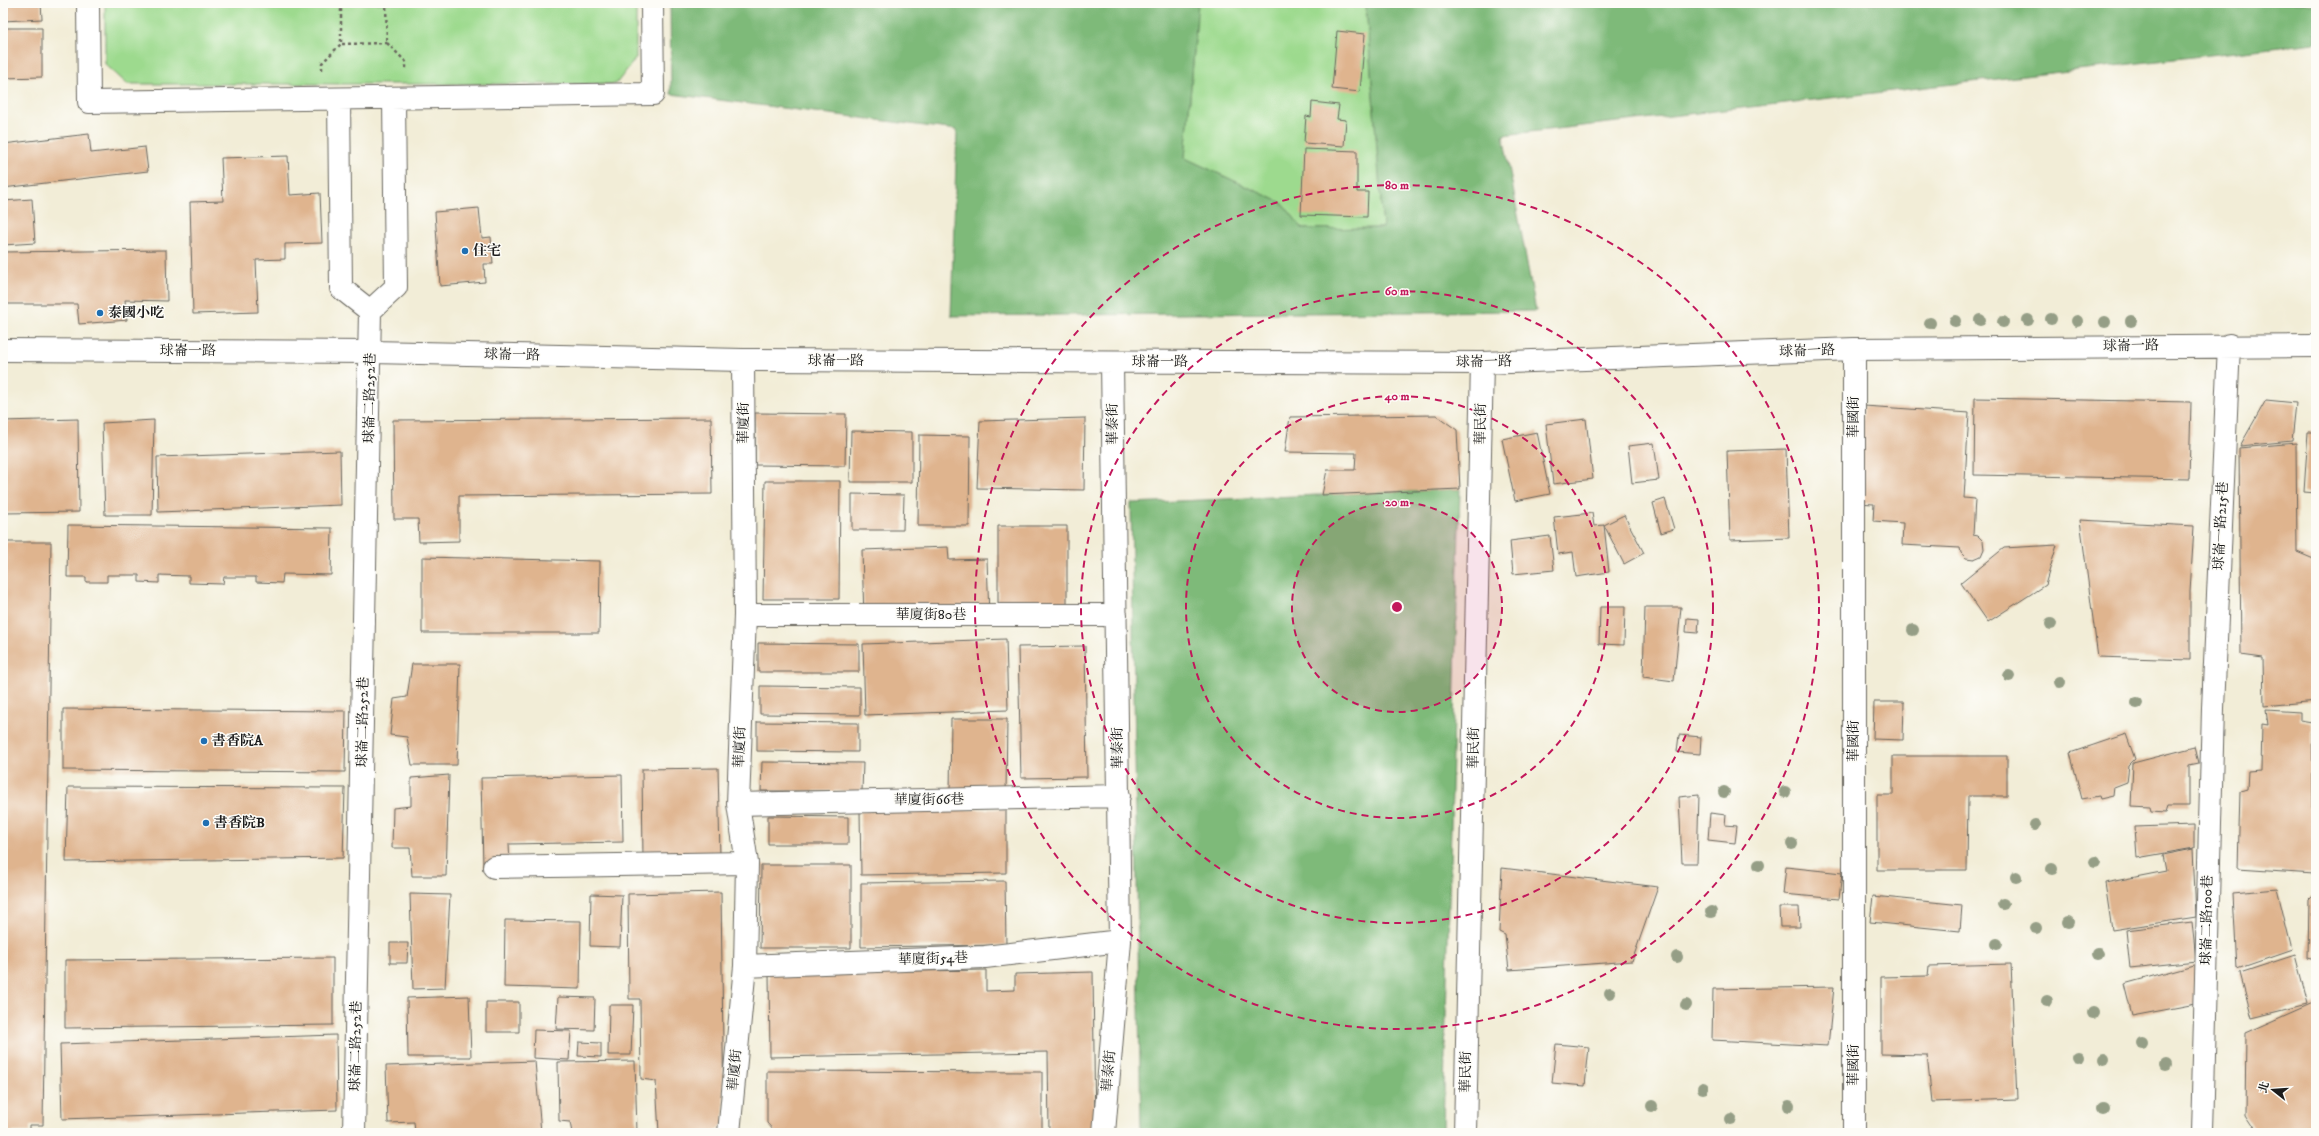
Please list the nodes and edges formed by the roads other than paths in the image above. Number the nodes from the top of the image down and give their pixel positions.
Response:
1 (88, 3) edge
2 (652, 3) edge
3 (394, 98) junction
4 (339, 99) junction
5 (370, 311) junction
6 (2229, 345) junction
7 (2316, 346) edge
8 (1854, 349) junction
9 (3, 350) edge
10 (371, 352) junction
11 (744, 360) junction
12 (1112, 362) junction
13 (1482, 363) junction
14 (1116, 614) junction
15 (745, 615) junction
16 (2213, 708) joint
17 (1119, 796) junction
18 (738, 804) junction
19 (747, 863) junction
20 (494, 867) dead end
21 (1120, 941) junction
22 (744, 966) junction
23 (354, 1133) edge
24 (729, 1133) edge
25 (1104, 1133) edge
26 (1465, 1133) edge
27 (1854, 1133) edge
28 (2202, 1133) edge

1 - 4 street
2 - 3 street
3 - 4 street
3 - 5 street
4 - 5 street
5 - 10 street, 球崙二路252巷
6 - 7 street, 球崙一路
6 - 8 street, 球崙一路
6 - 16 street, 球崙一路215巷
8 - 13 street, 球崙一路
8 - 27 street, 華國街
9 - 10 street, 球崙一路
10 - 11 street, 球崙一路
10 - 23 street, 球崙二路252巷
11 - 12 street, 球崙一路
11 - 15 street, 華廈街
12 - 13 street, 球崙一路
12 - 14 street, 華泰街
13 - 26 street, 華民街
14 - 15 street, 華廈街80巷
14 - 17 street, 華泰街
15 - 18 street, 華廈街
16 - 28 street, 球崙二路100巷
17 - 18 street, 華廈街66巷
17 - 21 street, 華泰街
18 - 19 street, 華廈街
19 - 20 street
19 - 22 street, 華廈街
21 - 22 street, 華廈街54巷
21 - 25 street, 華泰街
22 - 24 street, 華廈街

